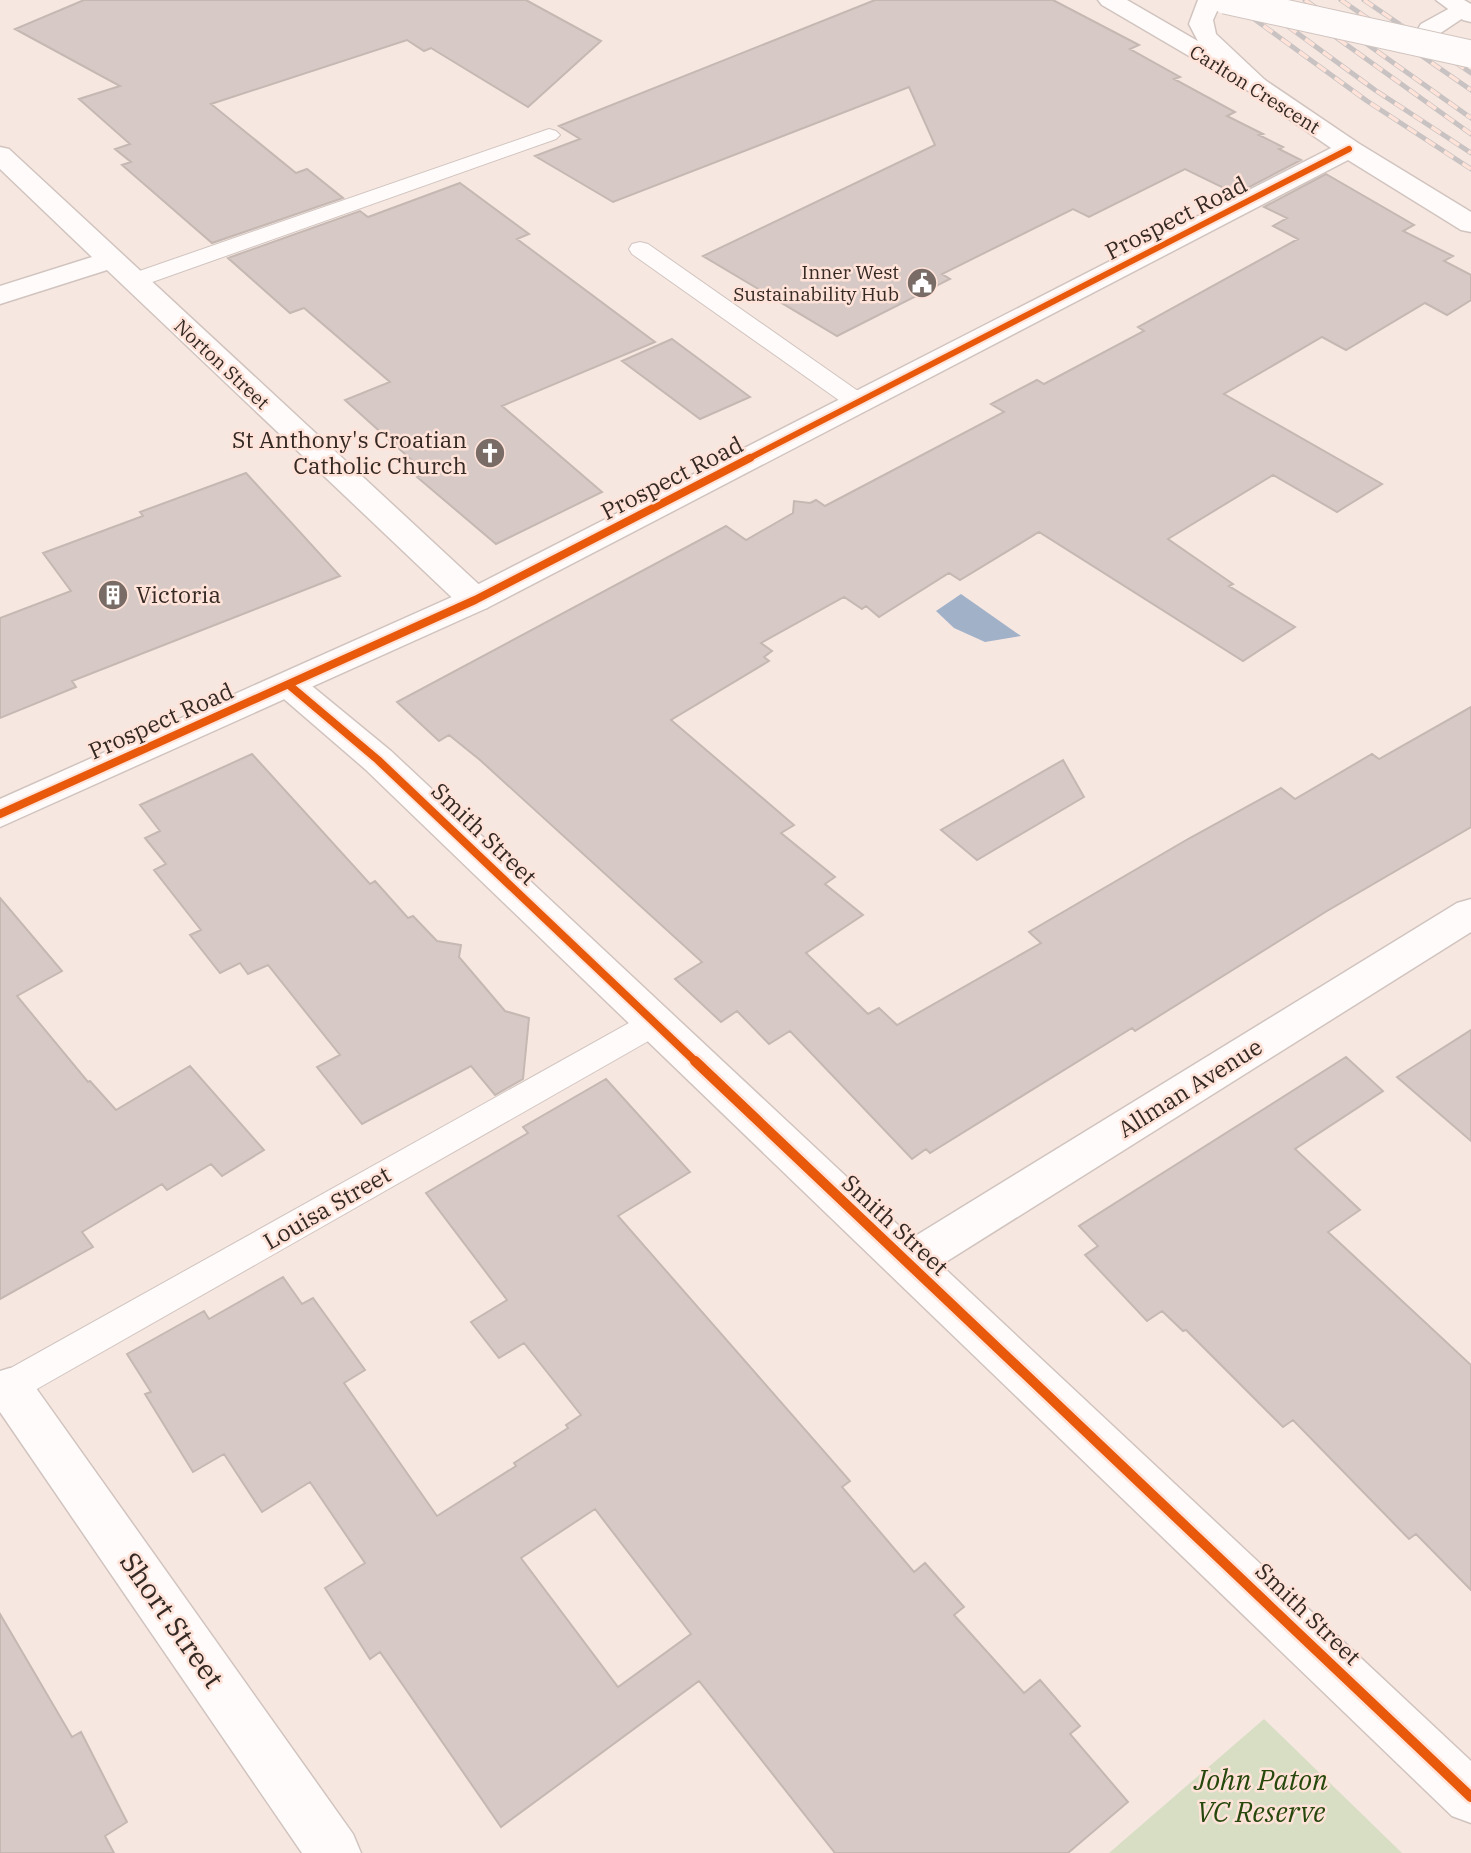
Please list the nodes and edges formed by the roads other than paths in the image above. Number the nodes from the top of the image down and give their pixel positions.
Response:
1 (1110, 0) edge
2 (1210, 0) edge
3 (1225, 0) edge
4 (1460, 8) edge
5 (1421, 35) junction
6 (1471, 54) edge
7 (1256, 85) junction
8 (549, 135) dead end
9 (1349, 149) junction
10 (0, 155) edge
11 (1471, 224) edge
12 (640, 249) dead end
13 (110, 260) junction
14 (133, 281) junction
15 (0, 295) edge
16 (859, 403) junction
17 (475, 600) junction
18 (289, 685) junction
19 (0, 814) edge
20 (1471, 913) edge
21 (654, 1023) junction
22 (908, 1263) junction
23 (5, 1390) edge
24 (1471, 1797) edge
25 (334, 1853) edge

1 - 7 main road, Carlton Crescent
2 - 7 main road
3 - 5 main road, bridge
4 - 5 main road
5 - 6 main road, bridge
7 - 9 main road, Carlton Crescent
8 - 14 lane
9 - 11 main road, Carlton Crescent
9 - 16 main road, Prospect Road
10 - 13 main road, Norton Street
12 - 16 lane
13 - 14 main road, Norton Street
13 - 15 main road
14 - 17 main road, Norton Street
16 - 17 main road, Prospect Road
17 - 18 main road, Prospect Road
18 - 19 main road, Prospect Road
18 - 21 main road, Smith Street
20 - 22 main road, Allman Avenue
21 - 22 main road, Smith Street
21 - 23 lane, Louisa Street
22 - 24 main road, Smith Street
23 - 25 main road, Short Street

